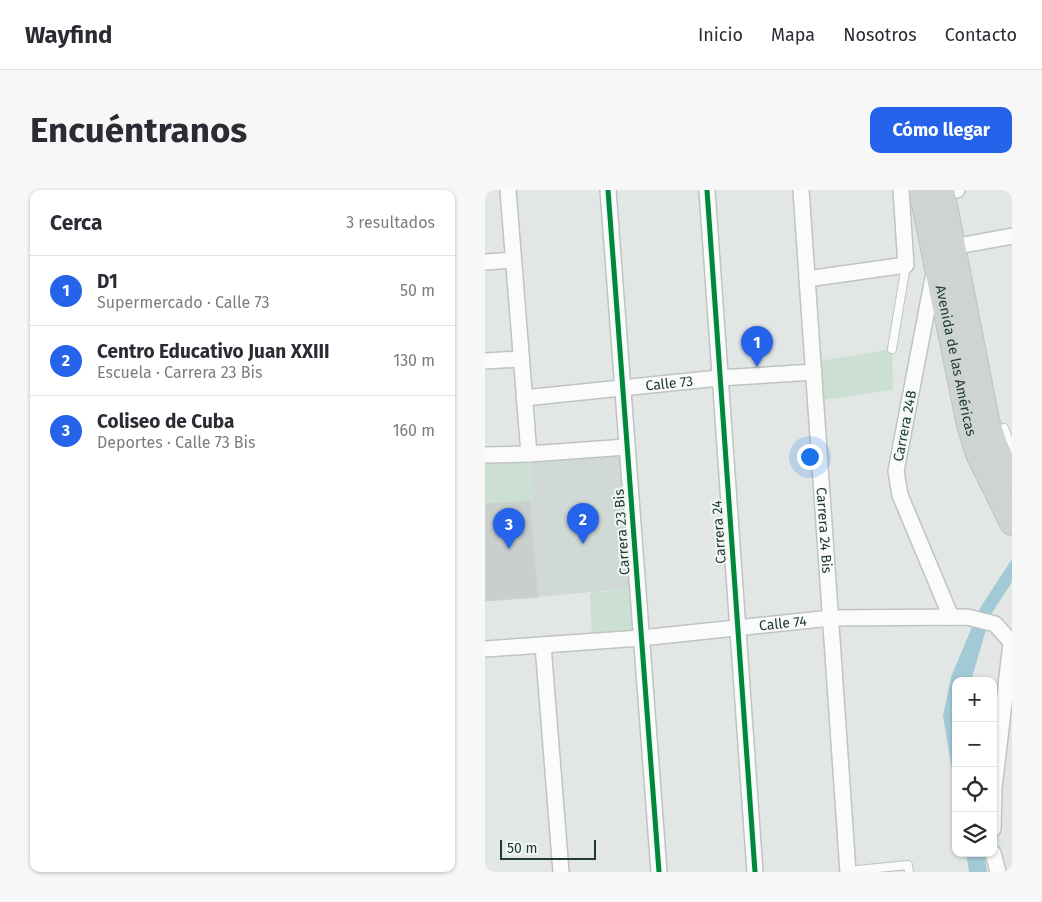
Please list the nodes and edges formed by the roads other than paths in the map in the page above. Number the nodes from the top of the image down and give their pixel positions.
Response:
1 (508, 190) edge
2 (608, 190) edge
3 (707, 190) edge
4 (801, 190) edge
5 (901, 190) edge
6 (943, 191) edge
7 (1012, 238) edge
8 (959, 246) dead end
9 (934, 256) junction
10 (513, 260) junction
11 (485, 262) edge
12 (905, 266) junction
13 (807, 279) junction
14 (892, 349) dead end
15 (521, 359) junction
16 (485, 361) edge
17 (814, 372) junction
18 (719, 378) junction
19 (622, 388) junction
20 (525, 398) junction
21 (1004, 428) dead end
22 (627, 448) junction
23 (1012, 449) edge
24 (485, 454) edge
25 (529, 454) junction
26 (1012, 482) edge
27 (1012, 523) edge
28 (951, 617) junction
29 (831, 618) junction
30 (738, 628) junction
31 (641, 638) junction
32 (1011, 643) edge
33 (543, 645) junction
34 (485, 649) edge
35 (993, 812) edge
36 (994, 857) edge
37 (847, 871) edge
38 (561, 872) edge
39 (659, 872) edge
40 (755, 872) edge
41 (909, 872) edge
42 (998, 872) edge

1 - 10 street
2 - 19 street, Carrera 23 Bis
3 - 18 street, Carrera 24
4 - 13 street, Carrera 24 Bis
5 - 12 street
6 - 9 main road, Avenida de las Américas
6 - 26 main road, Avenida de las Américas
7 - 8 street
9 - 27 main road, Avenida de las Américas
9 - 28 street, Carrera 24B
10 - 11 street
10 - 15 street
12 - 13 street
12 - 14 lane
13 - 17 street, Carrera 24 Bis
15 - 16 street
15 - 20 street
17 - 18 street, Calle 73
17 - 29 street, Carrera 24 Bis
18 - 19 street, Calle 73
18 - 30 street, Carrera 24
19 - 20 street, Calle 73
19 - 22 street, Carrera 23 Bis
20 - 25 street
21 - 23 lane
22 - 25 street
22 - 31 street, Carrera 23 Bis
24 - 25 street
28 - 29 street, Calle 74
28 - 32 street, Calle 74
29 - 30 street, Calle 74
29 - 37 street, Carrera 24 Bis
30 - 31 street, Calle 74
30 - 40 street, Carrera 24
31 - 33 street, Calle 74
31 - 39 street, Carrera 23 Bis
32 - 35 street
33 - 34 street, Calle 74
33 - 38 street
36 - 42 street
37 - 41 lane

